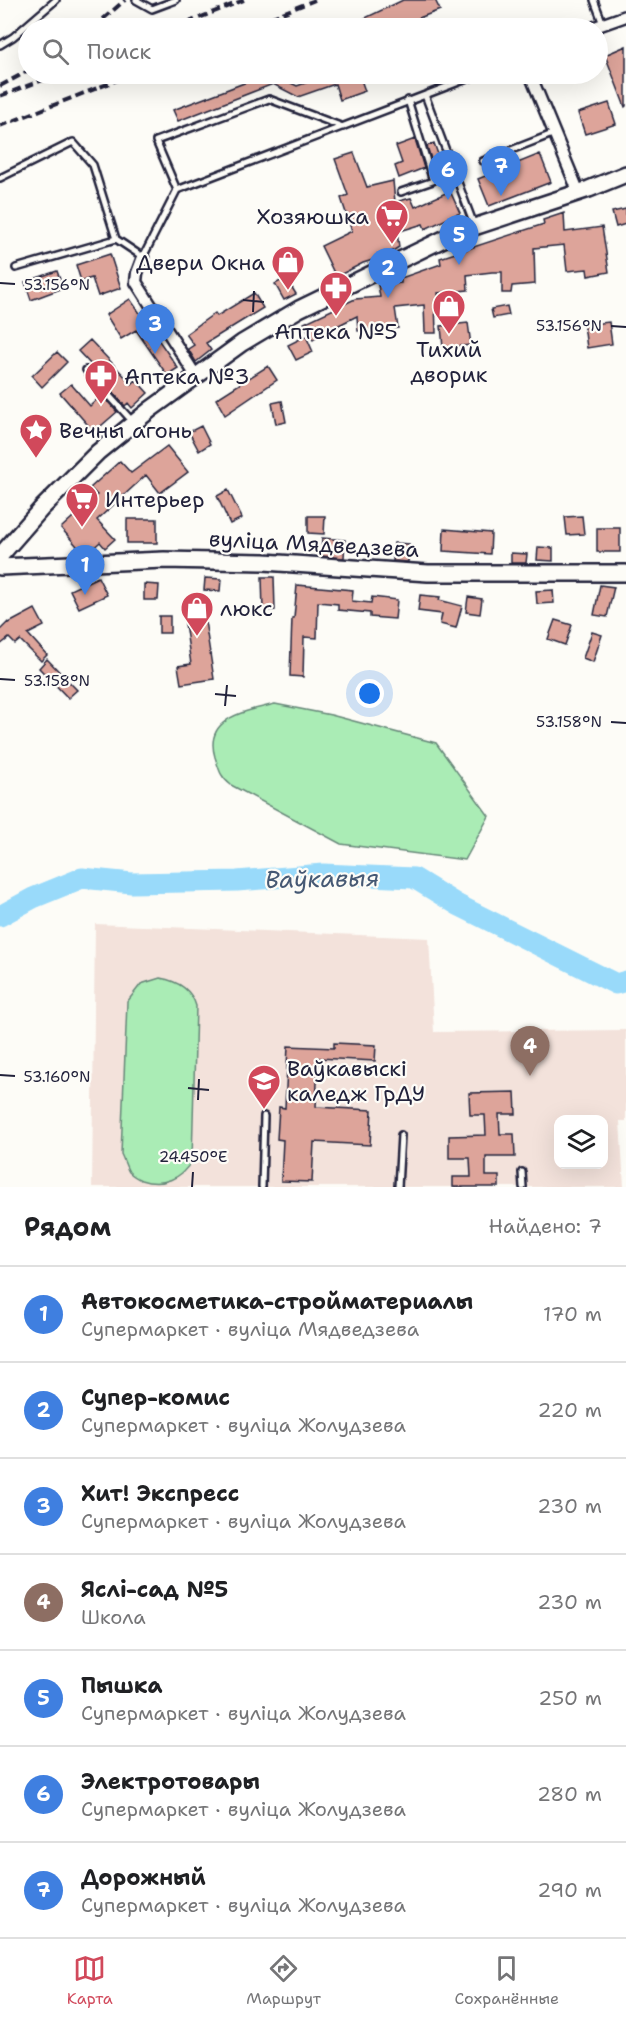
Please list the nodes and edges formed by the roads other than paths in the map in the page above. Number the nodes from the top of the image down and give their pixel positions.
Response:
1 (56, 0) edge
2 (136, 0) edge
3 (176, 0) edge
4 (594, 0) edge
5 (626, 16) edge
6 (35, 18) edge
7 (596, 18) edge
8 (608, 22) edge
9 (18, 33) edge
10 (0, 45) edge
11 (454, 84) edge
12 (534, 84) edge
13 (425, 95) junction
14 (408, 100) junction
15 (343, 127) junction
16 (555, 133) junction
17 (483, 161) dead end
18 (626, 174) edge
19 (0, 178) edge
20 (177, 190) junction
21 (401, 192) dead end
22 (579, 193) junction
23 (475, 227) junction
24 (116, 239) junction
25 (143, 257) junction
26 (16, 268) dead end
27 (86, 369) dead end
28 (196, 376) junction
29 (134, 423) junction
30 (0, 556) edge
31 (0, 567) edge
32 (626, 573) edge
33 (264, 1116) dead end
34 (401, 1136) dead end
35 (522, 1172) dead end
36 (262, 1187) edge
37 (398, 1187) edge
38 (523, 1187) edge

1 - 6 lane
2 - 3 lane
4 - 7 lane
5 - 8 street
9 - 10 lane
11 - 13 lane
12 - 16 street
13 - 14 lane
13 - 23 lane
14 - 15 lane
14 - 21 lane
15 - 20 lane
15 - 20 lane
16 - 17 lane
16 - 22 street
18 - 22 main road
19 - 24 lane
20 - 25 lane
22 - 23 main road
23 - 28 main road
24 - 25 lane
24 - 26 lane
25 - 28 street
27 - 29 lane
28 - 29 main road
29 - 30 main road
31 - 32 main road, вуліца Мядведзева
33 - 36 lane
34 - 37 lane
35 - 38 lane

